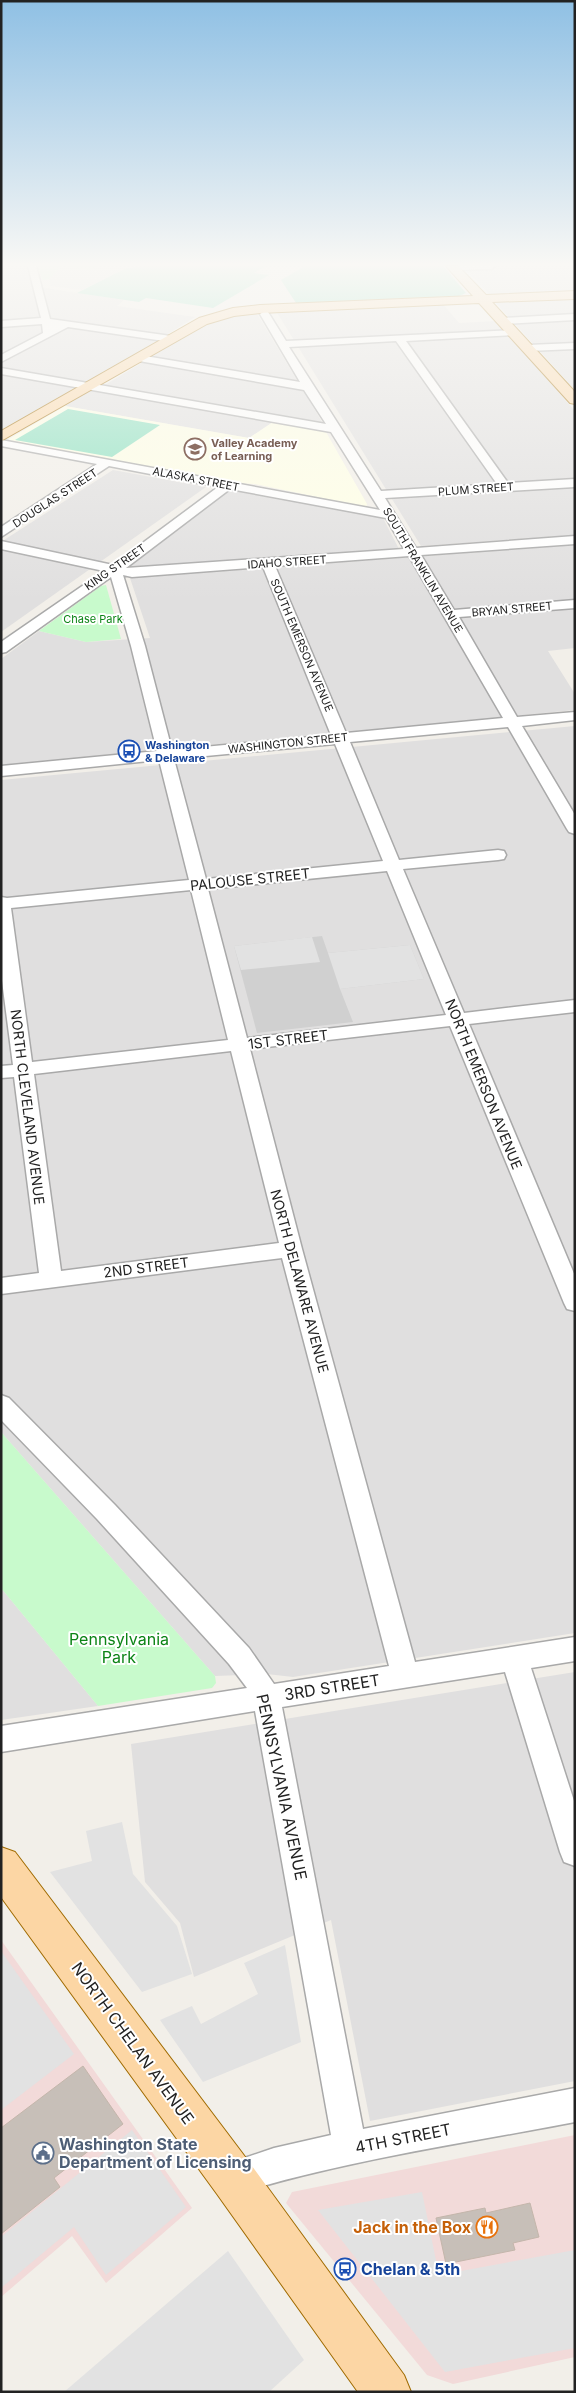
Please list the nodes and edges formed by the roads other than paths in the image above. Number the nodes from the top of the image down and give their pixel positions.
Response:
1 (43, 378) edge
2 (103, 378) edge
3 (254, 378) edge
4 (303, 378) edge
5 (427, 378) edge
6 (555, 378) edge
7 (90, 385) junction
8 (308, 387) junction
9 (575, 400) edge
10 (334, 429) junction
11 (1, 437) edge
12 (1, 443) edge
13 (108, 462) junction
14 (575, 482) edge
15 (228, 485) junction
16 (505, 487) junction
17 (377, 495) junction
18 (390, 515) junction
19 (1, 533) edge
20 (575, 540) edge
21 (1, 545) edge
22 (412, 552) junction
23 (268, 564) junction
24 (115, 570) junction
25 (575, 604) edge
26 (450, 614) junction
27 (1, 649) edge
28 (575, 716) edge
29 (513, 722) junction
30 (342, 738) junction
31 (165, 755) junction
32 (1, 771) edge
33 (575, 829) edge
34 (498, 856) dead end
35 (394, 865) junction
36 (199, 885) junction
37 (1, 903) edge
38 (575, 1006) edge
39 (458, 1019) junction
40 (239, 1045) junction
41 (24, 1069) junction
42 (1, 1072) edge
43 (291, 1249) junction
44 (51, 1280) junction
45 (1, 1286) edge
46 (575, 1303) edge
47 (1, 1404) edge
48 (575, 1649) edge
49 (515, 1659) junction
50 (404, 1676) junction
51 (266, 1697) junction
52 (1, 1739) edge
53 (575, 1852) edge
54 (1, 1865) edge
55 (575, 2105) edge
56 (350, 2148) junction
57 (233, 2178) junction
58 (387, 2392) edge

1 - 7 street
2 - 7 main road
3 - 8 street
4 - 8 street, SOUTH FRANKLIN AVENUE
5 - 16 street
6 - 9 main road
7 - 10 street
7 - 11 main road
8 - 10 street, SOUTH FRANKLIN AVENUE
10 - 17 street, SOUTH FRANKLIN AVENUE
12 - 13 street, ALASKA STREET
13 - 15 street, ALASKA STREET
13 - 19 street, DOUGLAS STREET
14 - 16 street, PLUM STREET
15 - 18 street, ALASKA STREET
15 - 24 street, KING STREET
16 - 17 street, PLUM STREET
17 - 18 street, SOUTH FRANKLIN AVENUE
18 - 22 street, SOUTH FRANKLIN AVENUE
20 - 22 street, IDAHO STREET
21 - 24 street, IDAHO STREET
22 - 23 street, IDAHO STREET
22 - 26 street, SOUTH FRANKLIN AVENUE
23 - 24 street, IDAHO STREET
23 - 30 street, SOUTH EMERSON AVENUE
24 - 27 street, KING STREET
24 - 31 street, NORTH DELAWARE AVENUE
25 - 26 street, BRYAN STREET
26 - 29 street, SOUTH FRANKLIN AVENUE
28 - 29 street, WASHINGTON STREET
29 - 30 street, WASHINGTON STREET
29 - 33 street, SOUTH FRANKLIN AVENUE
30 - 31 street, WASHINGTON STREET
30 - 35 street, SOUTH EMERSON AVENUE
31 - 32 street, WASHINGTON STREET
31 - 36 street, NORTH DELAWARE AVENUE
34 - 35 street, PALOUSE STREET
35 - 36 street, PALOUSE STREET
35 - 39 street, NORTH EMERSON AVENUE
36 - 37 street, PALOUSE STREET
36 - 40 street, NORTH DELAWARE AVENUE
37 - 41 street, NORTH CLEVELAND AVENUE
38 - 39 street, 1ST STREET
39 - 40 street, 1ST STREET
39 - 46 street, NORTH EMERSON AVENUE
40 - 41 street, 1ST STREET
40 - 43 street, NORTH DELAWARE AVENUE
41 - 42 street, 1ST STREET
41 - 44 street, NORTH CLEVELAND AVENUE
43 - 44 street, 2ND STREET
43 - 50 street, NORTH DELAWARE AVENUE
44 - 45 street, 2ND STREET
47 - 51 street, PENNSYLVANIA AVENUE
48 - 49 street, 3RD STREET
49 - 50 street, 3RD STREET
49 - 53 street
50 - 51 street, 3RD STREET
51 - 52 street, 3RD STREET
51 - 56 street, PENNSYLVANIA AVENUE
54 - 57 main road, NORTH CHELAN AVENUE
55 - 56 street, 4TH STREET
56 - 57 street, 4TH STREET
57 - 58 main road, NORTH CHELAN AVENUE

